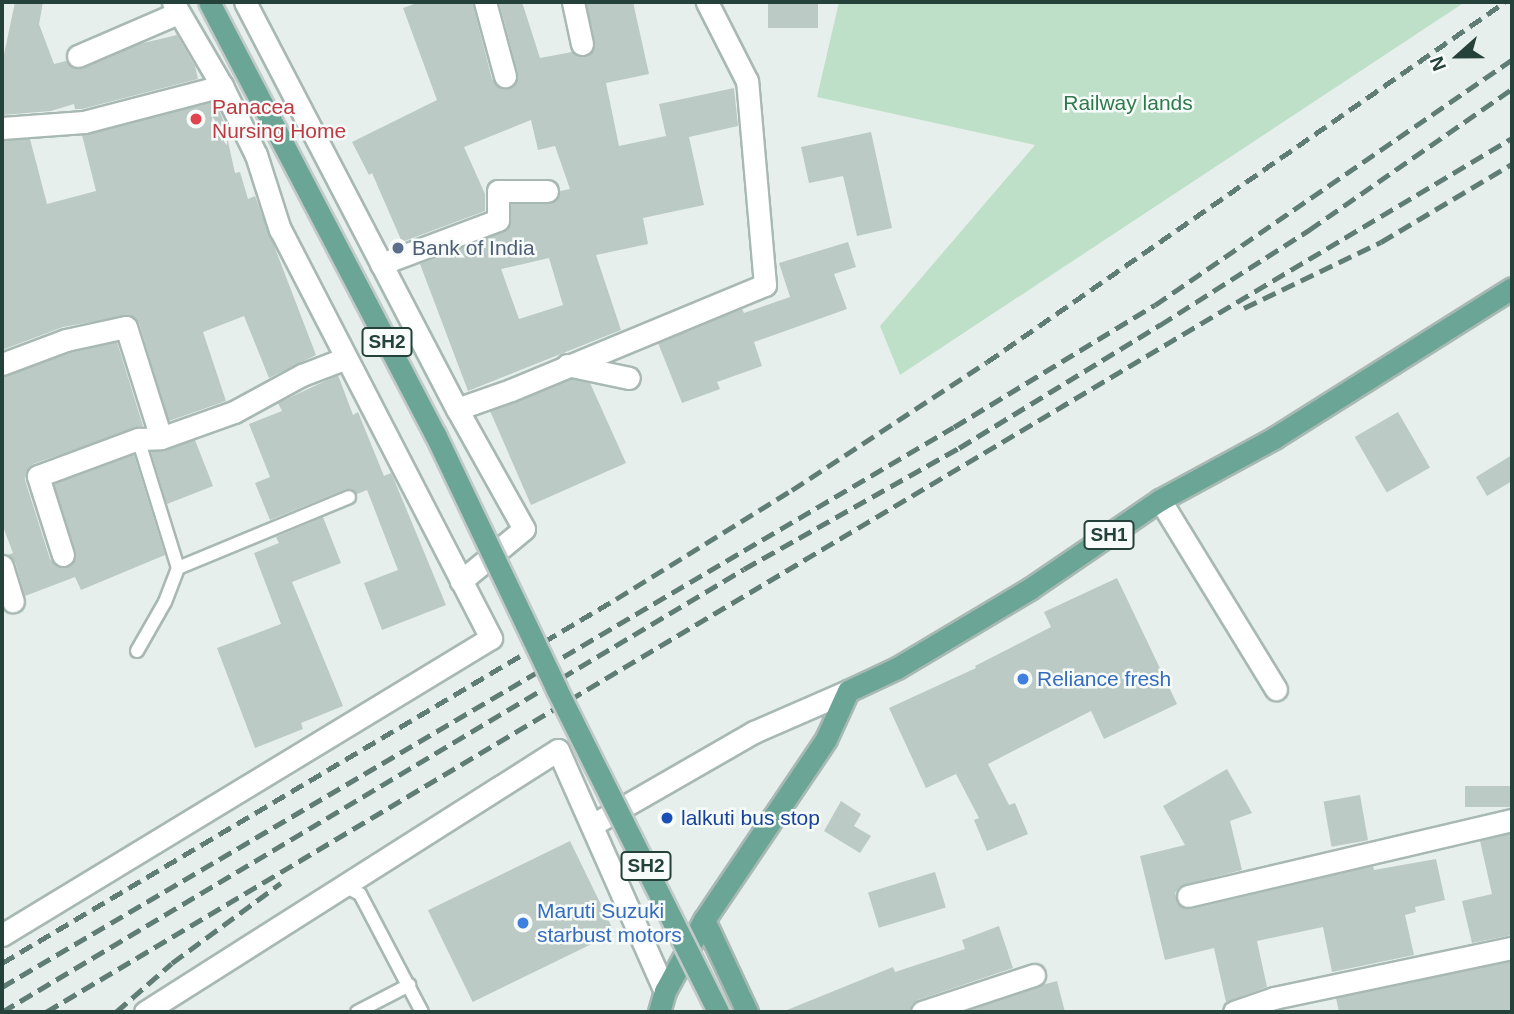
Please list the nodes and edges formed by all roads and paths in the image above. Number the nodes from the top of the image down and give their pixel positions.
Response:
1 (209, 2) edge
2 (245, 2) edge
3 (485, 2) edge
4 (573, 2) edge
5 (707, 2) edge
6 (175, 7) edge
7 (582, 44) dead end
8 (78, 55) dead end
9 (505, 76) dead end
10 (222, 86) junction
11 (2, 128) edge
12 (548, 191) dead end
13 (381, 264) junction
14 (1512, 288) edge
15 (346, 358) junction
16 (2, 364) edge
17 (567, 365) junction
18 (629, 378) dead end
19 (457, 409) junction
20 (162, 438) junction
21 (138, 439) junction
22 (349, 497) dead end
23 (1160, 500) junction
24 (63, 555) dead end
25 (2, 566) edge
26 (178, 568) junction
27 (461, 581) junction
28 (13, 601) dead end
29 (137, 651) dead end
30 (1276, 689) dead end
31 (848, 691) junction
32 (1512, 820) edge
33 (592, 825) junction
34 (346, 887) junction
35 (1188, 896) dead end
36 (704, 920) junction
37 (2, 935) edge
38 (1512, 948) edge
39 (1034, 975) dead end
40 (409, 985) junction
41 (665, 991) junction
42 (145, 1012) edge
43 (357, 1012) edge
44 (422, 1012) edge
45 (659, 1012) edge
46 (677, 1012) edge
47 (718, 1012) edge
48 (747, 1012) edge
49 (922, 1012) edge
50 (1234, 1012) edge

1 - 47 main road, SH2, bridge
2 - 13 street
3 - 9 street
4 - 7 street
5 - 17 street
6 - 8 street
6 - 10 street
10 - 11 street
10 - 15 street
12 - 13 street
13 - 19 street
14 - 23 main road, SH1
15 - 20 street
15 - 27 street
16 - 20 street
17 - 18 street
17 - 19 street
19 - 27 street
20 - 21 street
21 - 24 street
21 - 26 lane
22 - 26 lane
23 - 30 street
23 - 31 main road, SH1
25 - 28 street
26 - 29 lane
27 - 37 street
31 - 33 street
31 - 36 main road
32 - 35 street
33 - 34 street
33 - 41 street
34 - 40 lane
34 - 42 street
36 - 41 main road
36 - 48 main road
38 - 50 street
39 - 49 street
40 - 43 lane
40 - 44 lane
41 - 45 main road
41 - 46 main road

